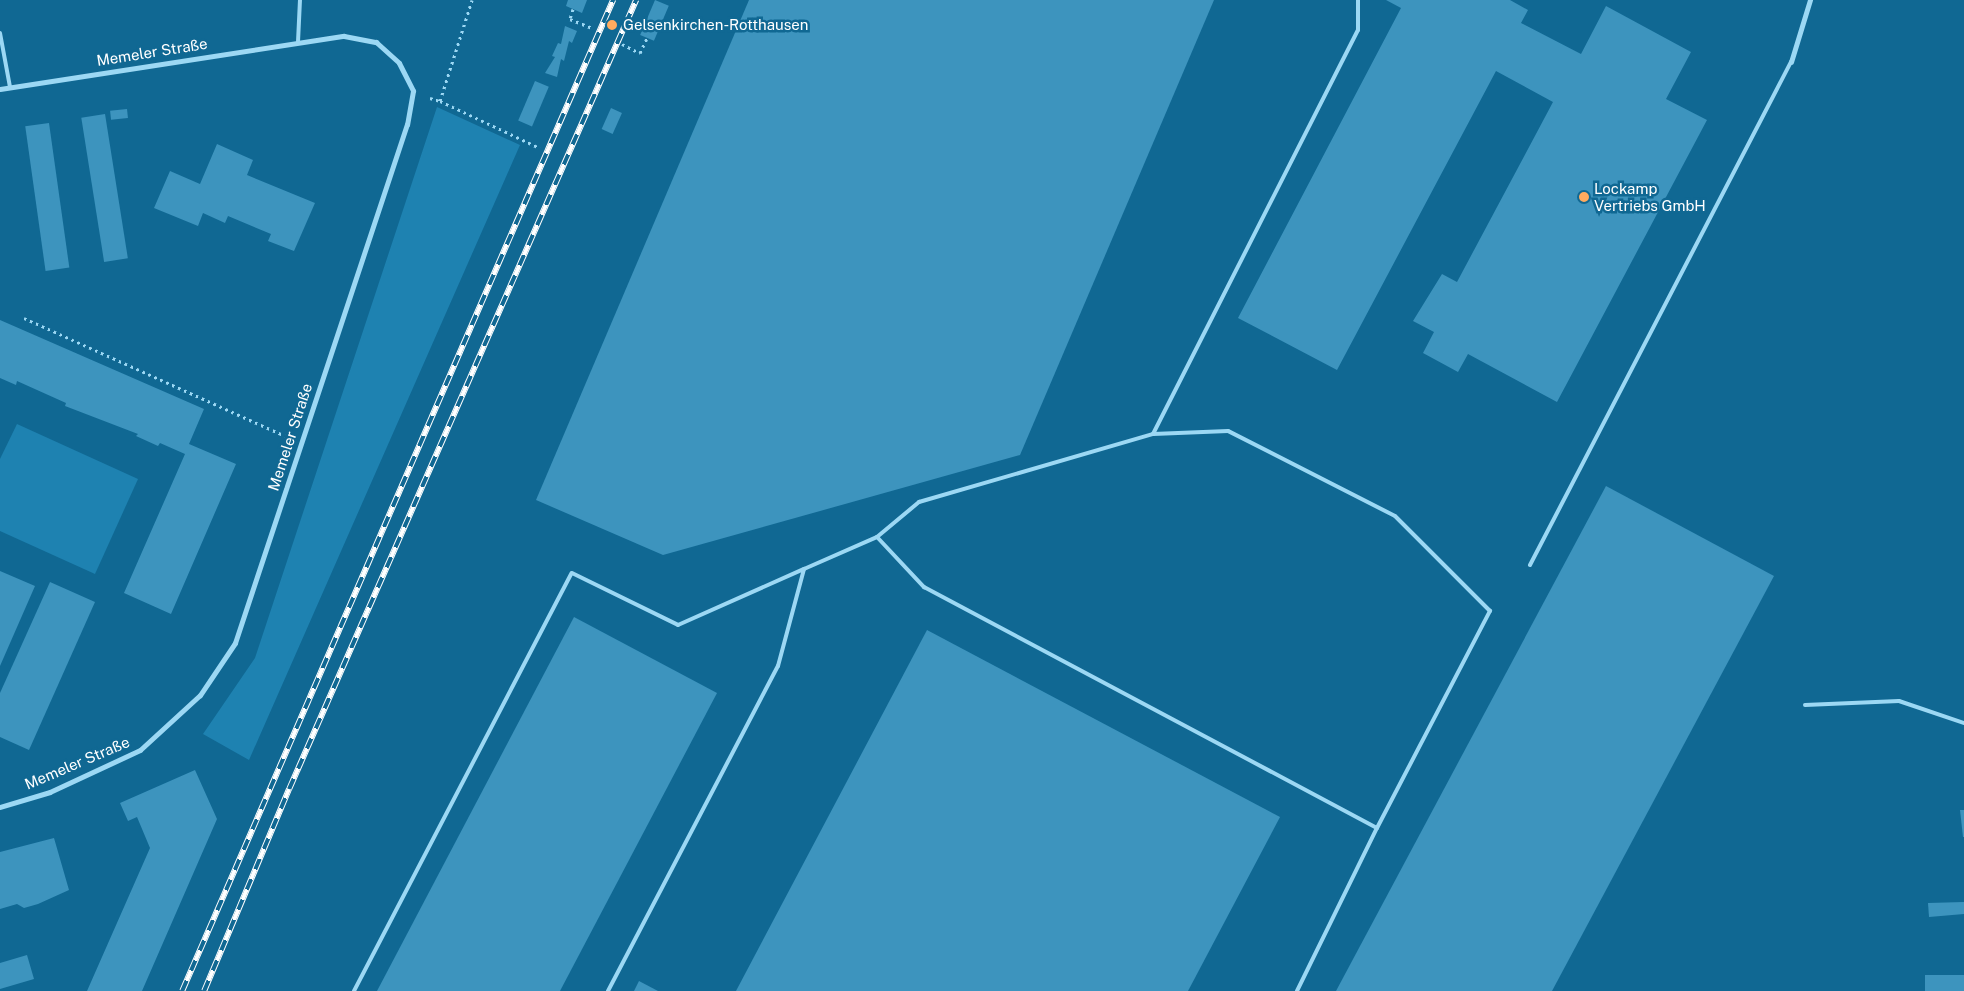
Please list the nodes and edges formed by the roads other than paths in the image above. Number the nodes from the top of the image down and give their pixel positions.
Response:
1 (300, 0) edge
2 (1358, 0) edge
3 (1810, 0) edge
4 (0, 32) edge
5 (298, 42) junction
6 (1791, 62) joint
7 (10, 87) junction
8 (0, 89) edge
9 (1153, 434) junction
10 (877, 537) junction
11 (1530, 565) dead end
12 (804, 569) junction
13 (1805, 705) dead end
14 (1964, 723) edge
15 (0, 807) edge
16 (1377, 828) junction
17 (354, 991) edge
18 (608, 991) edge
19 (1297, 991) edge

1 - 5 lane
2 - 9 lane
3 - 6 street
4 - 7 lane
5 - 7 street, Memeler Straße
5 - 15 street, Memeler Straße
6 - 11 lane
7 - 8 street, Memeler Straße
9 - 10 lane
9 - 16 lane
10 - 12 lane
10 - 16 lane
12 - 17 lane
12 - 18 lane
13 - 14 lane
16 - 19 lane

